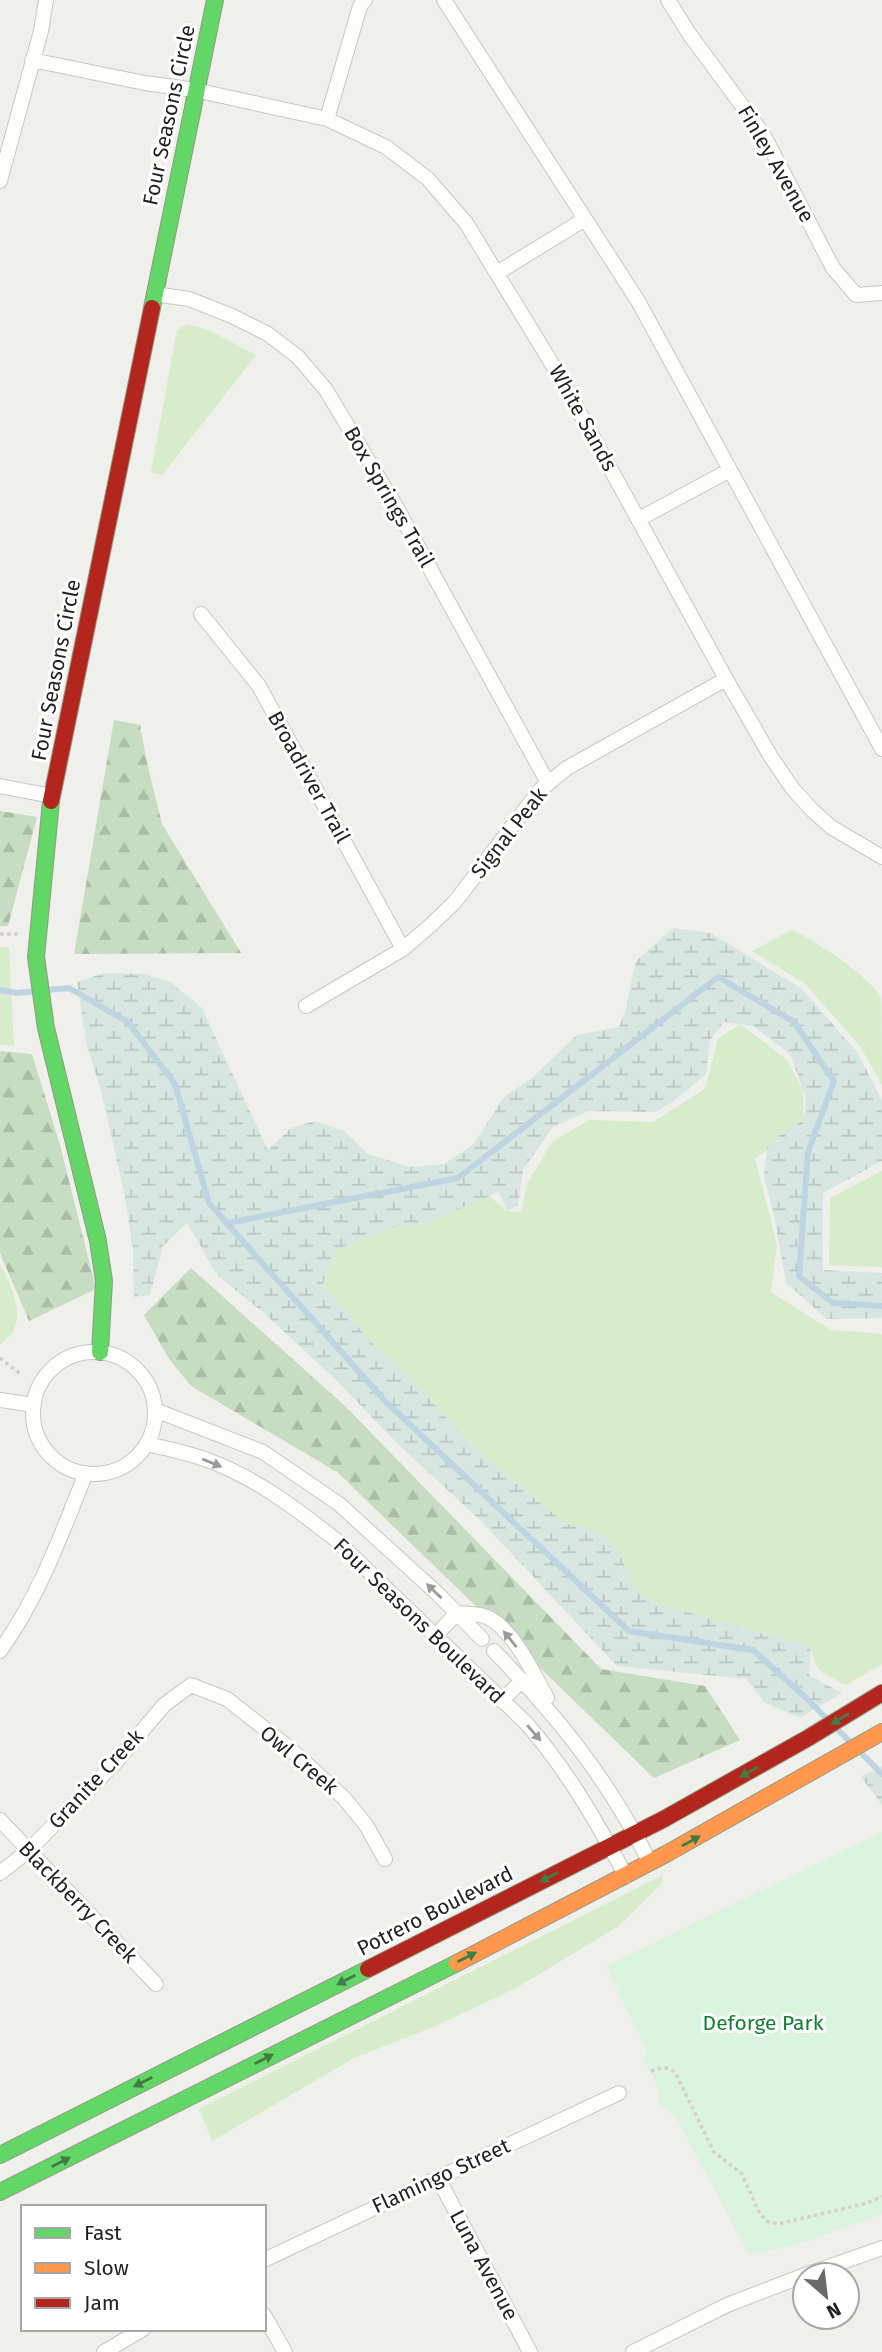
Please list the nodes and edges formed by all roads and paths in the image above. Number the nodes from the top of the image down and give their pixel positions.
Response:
1 (46, 0) edge
2 (215, 0) edge
3 (365, 0) edge
4 (444, 0) edge
5 (668, 0) edge
6 (32, 60) junction
7 (195, 90) junction
8 (327, 119) junction
9 (0, 181) edge
10 (585, 219) junction
11 (497, 273) junction
12 (882, 293) edge
13 (154, 294) junction
14 (730, 470) junction
15 (639, 519) junction
16 (201, 614) dead end
17 (726, 679) junction
18 (882, 750) edge
19 (548, 783) junction
20 (0, 786) edge
21 (52, 796) junction
22 (882, 858) edge
23 (403, 949) junction
24 (306, 1006) dead end
25 (100, 1352) junction
26 (0, 1359) edge
27 (22, 1375) dead end
28 (0, 1400) edge
29 (34, 1405) junction
30 (155, 1410) junction
31 (147, 1444) junction
32 (86, 1473) junction
33 (457, 1613) junction
34 (435, 1636) junction
35 (482, 1639) dead end
36 (0, 1651) edge
37 (494, 1651) dead end
38 (522, 1679) junction
39 (191, 1685) joint
40 (877, 1696) edge
41 (502, 1701) junction
42 (557, 1718) junction
43 (882, 1732) edge
44 (0, 1821) edge
45 (636, 1833) junction
46 (610, 1847) junction
47 (28, 1851) junction
48 (385, 1859) dead end
49 (650, 1863) junction
50 (0, 1874) edge
51 (626, 1876) junction
52 (156, 1984) dead end
53 (651, 2071) dead end
54 (619, 2093) dead end
55 (0, 2155) edge
56 (438, 2178) junction
57 (0, 2192) edge
58 (882, 2196) edge
59 (882, 2248) edge
60 (266, 2259) edge
61 (845, 2261) edge
62 (791, 2280) edge
63 (266, 2319) edge
64 (140, 2331) edge
65 (104, 2352) edge
66 (285, 2352) edge
67 (530, 2352) edge
68 (633, 2352) edge

1 - 6 street
2 - 7 street, Four Seasons Circle
3 - 8 street
4 - 10 street
5 - 12 street, Finley Avenue
6 - 7 street, White Sands
6 - 9 street
7 - 8 street, White Sands
7 - 13 street, Four Seasons Circle
8 - 11 street, White Sands
10 - 11 street
10 - 14 street
11 - 15 street, White Sands
13 - 19 street, Box Springs Trail
13 - 21 street, Four Seasons Circle
14 - 15 street
14 - 18 street
15 - 17 street, White Sands
16 - 23 street, Broadriver Trail
17 - 19 street, Signal Peak
17 - 22 street, White Sands
19 - 23 street, Signal Peak
20 - 21 street
21 - 25 street, Four Seasons Circle
23 - 24 street, Signal Peak
25 - 29 street
25 - 30 street
26 - 27 path
28 - 29 street
29 - 32 street
30 - 31 street
33 -> 30 street, Four Seasons Boulevard
31 - 32 street
31 -> 34 street, Four Seasons Boulevard
32 - 36 street
33 - 34 street
33 - 35 street, Four Seasons Boulevard
42 -> 33 street, Four Seasons Boulevard
34 - 41 street, Four Seasons Boulevard
37 - 38 street, Four Seasons Boulevard
38 - 41 street
38 - 42 street, Four Seasons Boulevard
39 - 47 street, Granite Creek
39 - 48 street, Owl Creek
40 -> 45 street, Potrero Boulevard
41 -> 46 street, Four Seasons Boulevard
42 - 45 street, Four Seasons Boulevard
49 -> 43 street
44 - 47 street, Blackberry Creek
45 - 46 street, Potrero Boulevard
45 - 49 street, Four Seasons Boulevard
46 - 51 street, Four Seasons Boulevard
46 -> 55 street, Potrero Boulevard
47 - 50 street, Granite Creek
47 - 52 street, Blackberry Creek
49 - 51 street
57 -> 51 street
53 - 58 path
54 - 56 street, Flamingo Street
56 - 60 street, Flamingo Street
56 - 67 street, Luna Avenue
59 - 61 street
62 - 68 street
63 - 66 street
64 - 65 street

